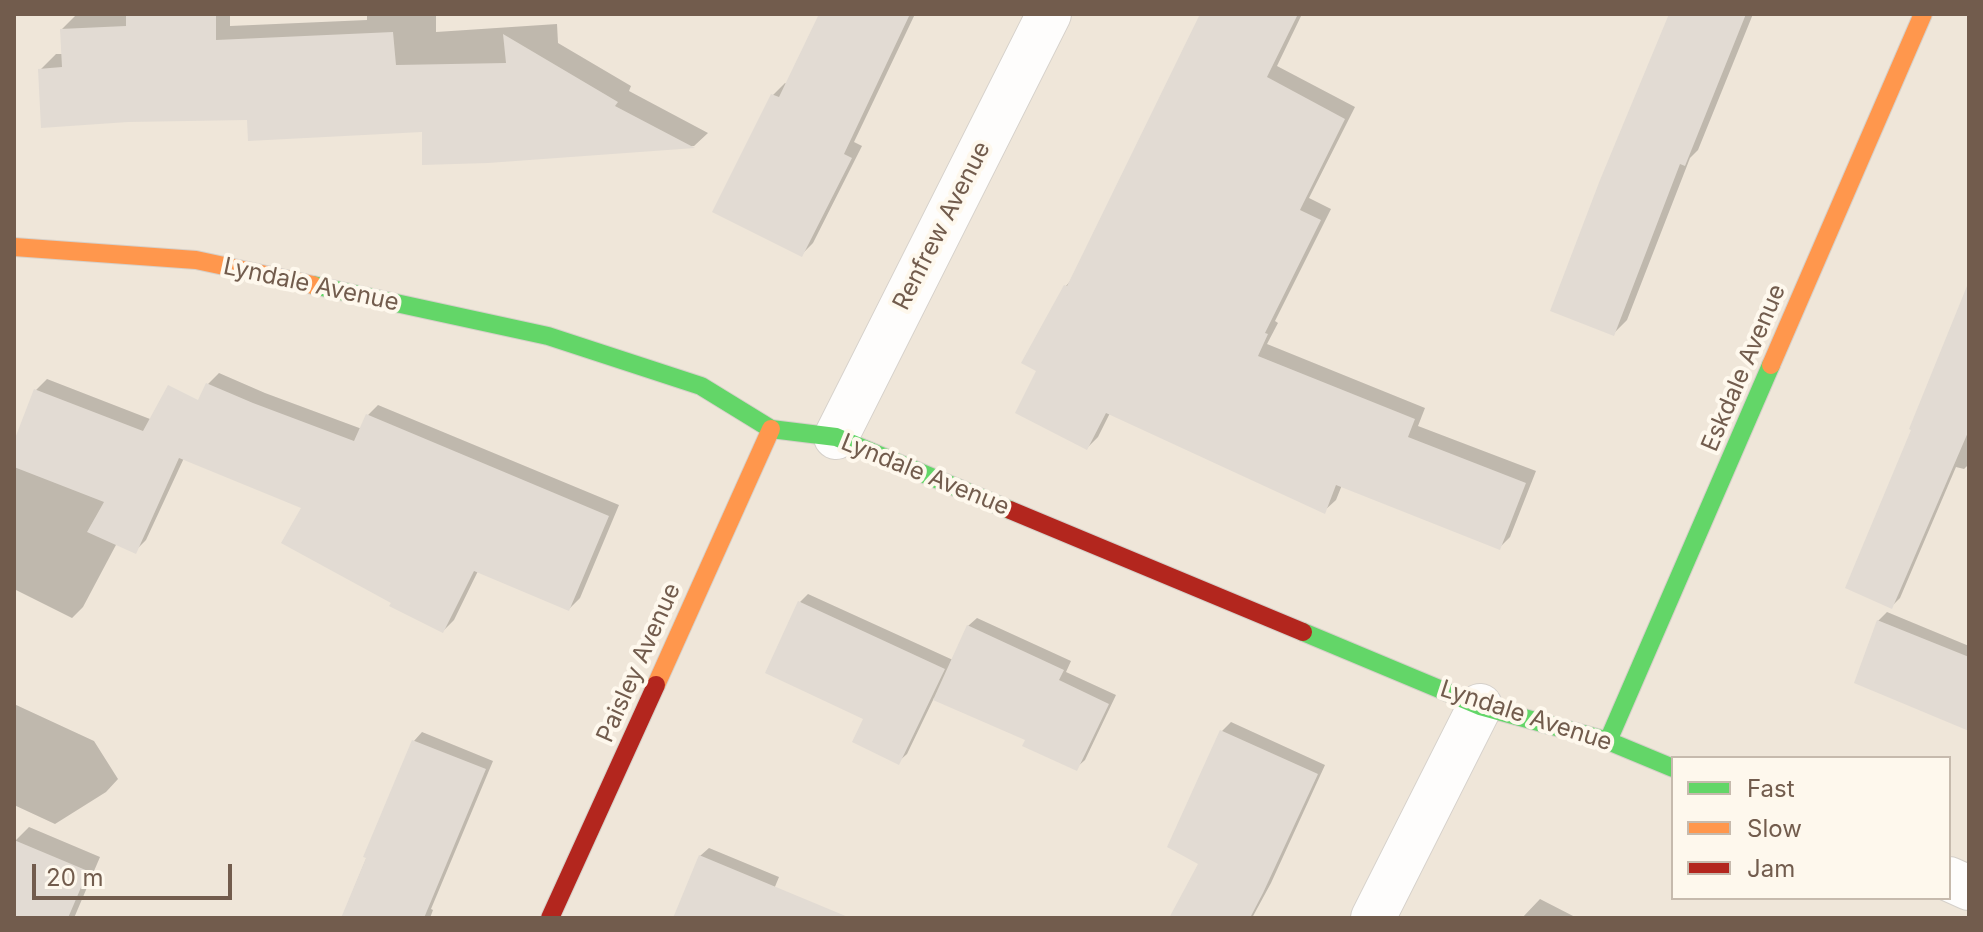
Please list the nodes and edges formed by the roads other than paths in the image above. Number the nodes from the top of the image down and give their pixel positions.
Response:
1 (1049, 14) edge
2 (1923, 14) edge
3 (14, 247) edge
4 (771, 429) junction
5 (836, 437) junction
6 (1480, 706) junction
7 (1608, 741) junction
8 (1671, 767) edge
9 (550, 918) edge
10 (1373, 918) edge

1 - 5 street, Renfrew Avenue
2 - 7 street, Eskdale Avenue
3 - 4 street, Lyndale Avenue
4 - 5 street, Lyndale Avenue
4 - 9 street, Paisley Avenue
5 - 6 street, Lyndale Avenue
6 - 7 street, Lyndale Avenue
6 - 10 street
7 - 8 street, Lyndale Avenue

